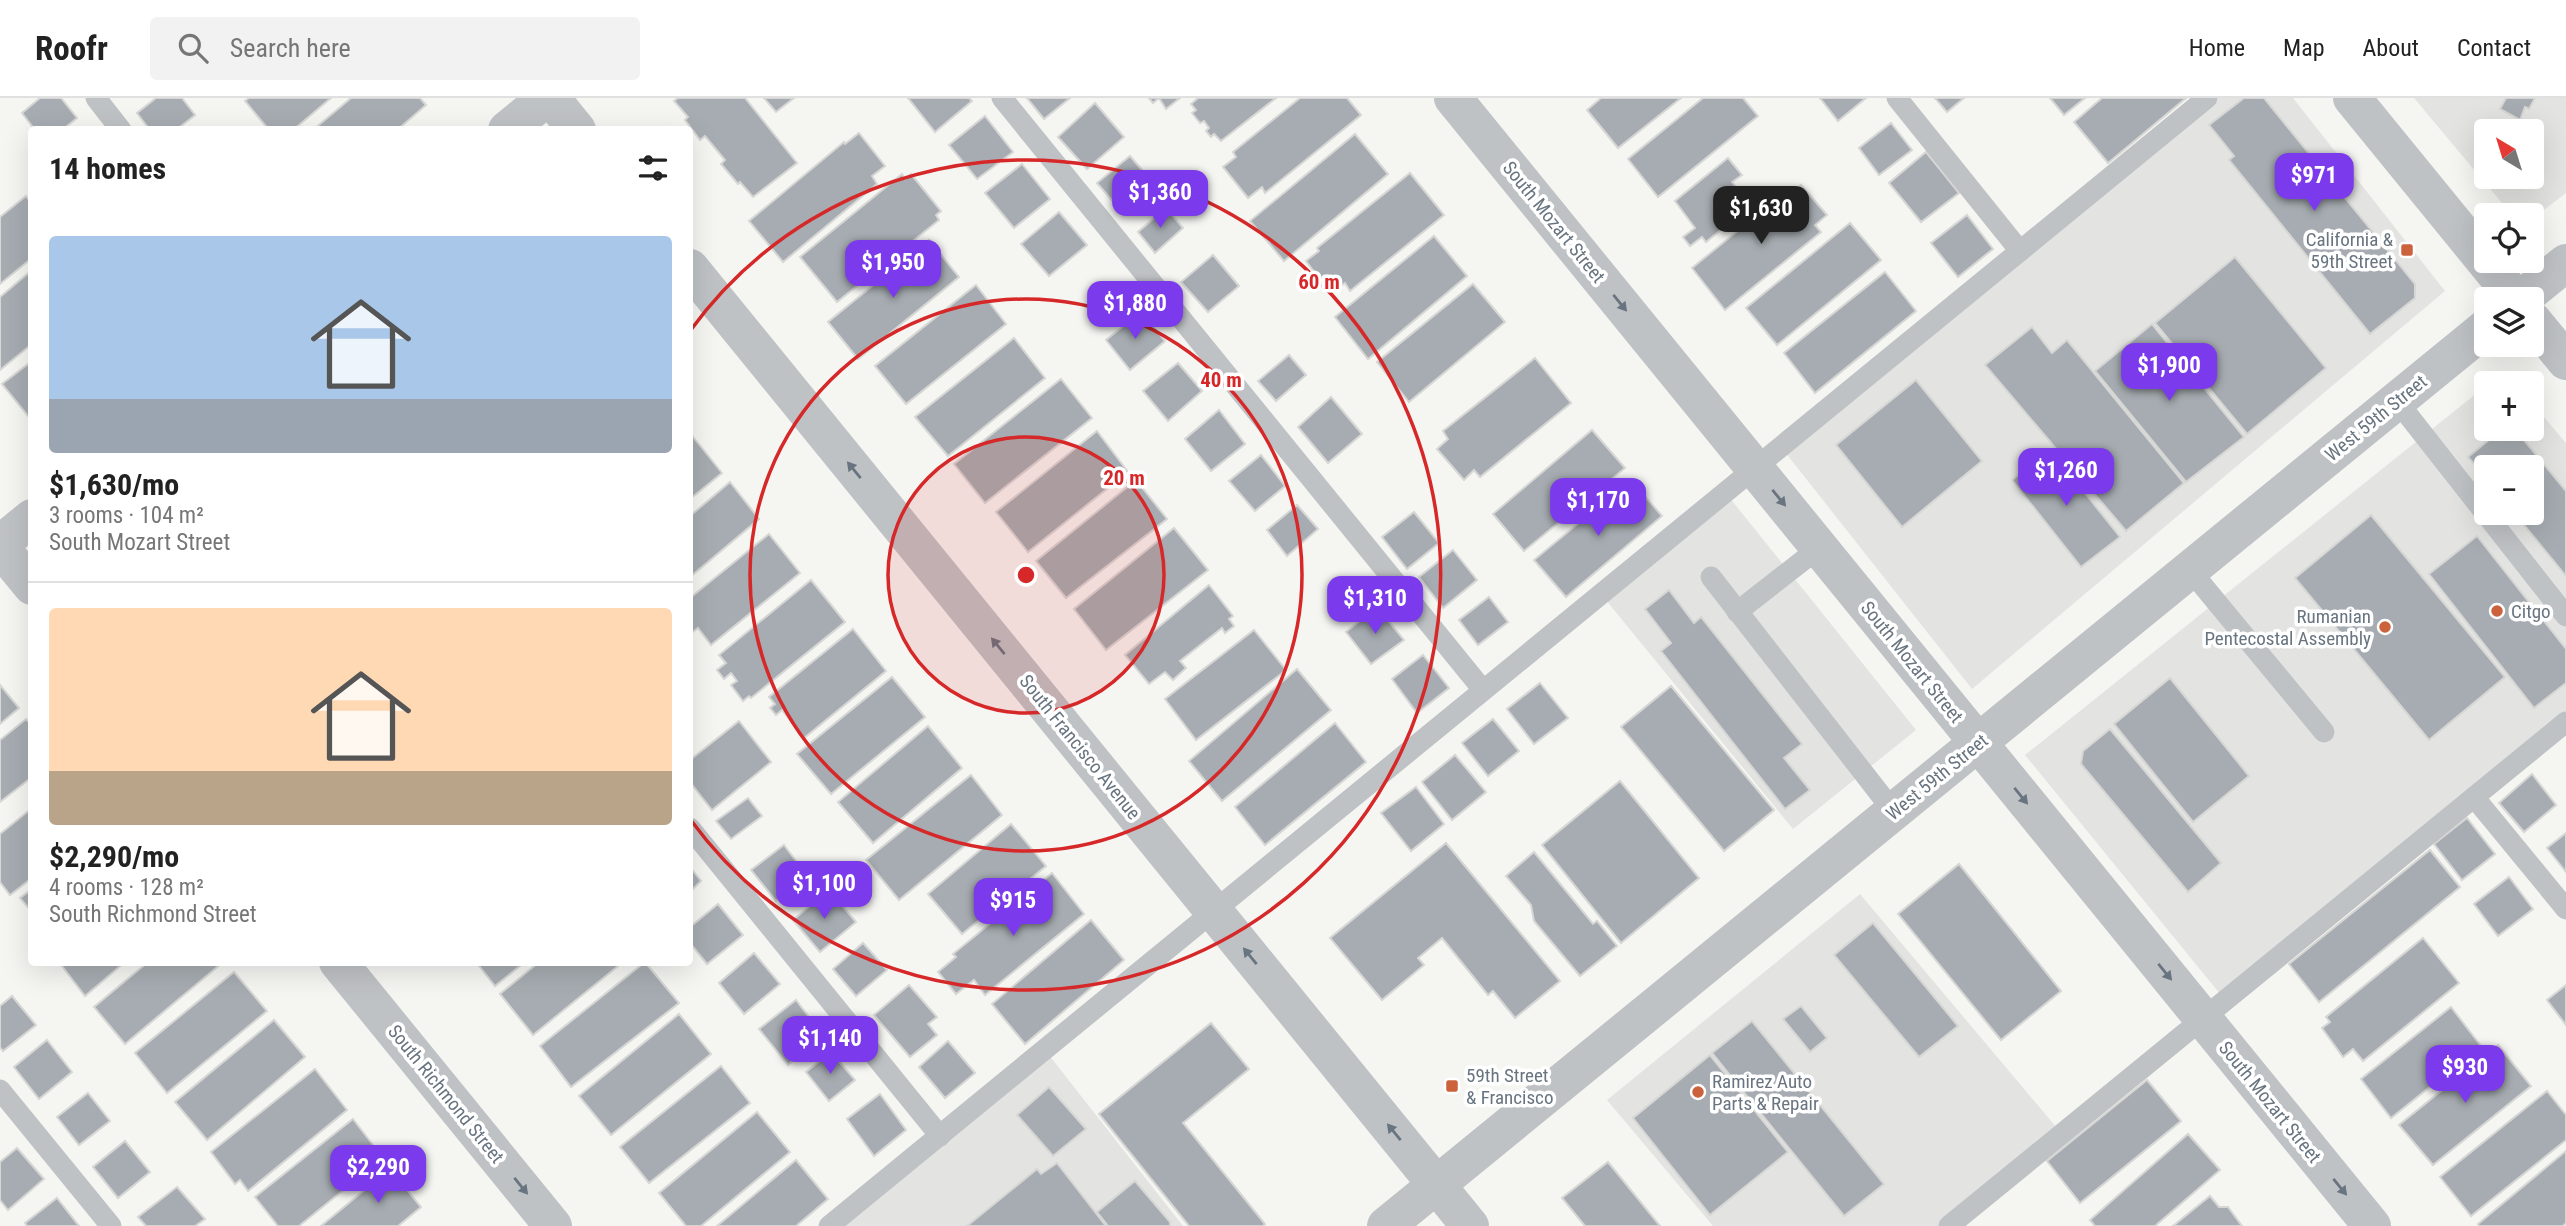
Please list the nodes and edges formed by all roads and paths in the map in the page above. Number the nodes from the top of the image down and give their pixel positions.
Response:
1 (96, 98) edge
2 (548, 98) edge
3 (1002, 98) edge
4 (1453, 98) edge
5 (1897, 98) edge
6 (2207, 98) edge
7 (2352, 98) edge
8 (118, 126) edge
9 (513, 126) edge
10 (573, 126) edge
11 (2020, 251) junction
12 (2566, 263) edge
13 (693, 272) edge
14 (2506, 287) edge
15 (2536, 287) edge
16 (2544, 334) edge
17 (2474, 338) edge
18 (2566, 361) edge
19 (2398, 401) junction
20 (1755, 468) junction
21 (28, 521) edge
22 (0, 545) edge
23 (1819, 548) junction
24 (2190, 570) junction
25 (1711, 577) dead end
26 (28, 581) edge
27 (1737, 612) junction
28 (2566, 616) edge
29 (1483, 690) junction
30 (2566, 722) edge
31 (2324, 732) dead end
32 (1978, 743) junction
33 (2474, 797) junction
34 (1894, 812) junction
35 (693, 832) edge
36 (2566, 909) edge
37 (1213, 911) junction
38 (341, 966) edge
39 (2203, 1019) junction
40 (0, 1090) edge
41 (940, 1136) junction
42 (1437, 1185) junction
43 (111, 1226) edge
44 (553, 1226) edge
45 (829, 1226) edge
46 (1386, 1226) edge
47 (1470, 1226) edge
48 (1949, 1226) edge
49 (2372, 1226) edge

1 - 8 lane
2 - 9 street
2 - 10 street
3 - 29 lane
4 -> 20 street, South Mozart Street
5 - 11 lane
6 - 11 lane
7 - 14 street
11 - 20 lane
12 - 15 street
37 -> 13 street, South Francisco Avenue
16 - 18 street
17 - 19 street, West 59th Street
19 - 24 street, West 59th Street
19 - 28 lane
20 -> 23 street, South Mozart Street
20 - 29 lane
21 - 22 street
22 - 26 street
23 - 27 lane
23 - 32 street, South Mozart Street
24 - 31 lane
24 - 32 street, West 59th Street
25 - 27 lane
27 - 34 lane
29 - 37 lane
30 - 33 lane
32 - 34 street, West 59th Street
32 -> 39 street, South Mozart Street
33 - 36 lane
33 - 39 lane
34 - 42 street, West 59th Street
35 - 41 lane
37 - 41 lane
42 -> 37 street, South Francisco Avenue
38 -> 44 street, South Richmond Street
39 - 48 lane
39 -> 49 street, South Mozart Street
40 - 43 lane
41 - 45 lane
42 - 46 street, West 59th Street
42 - 47 street, South Francisco Avenue

